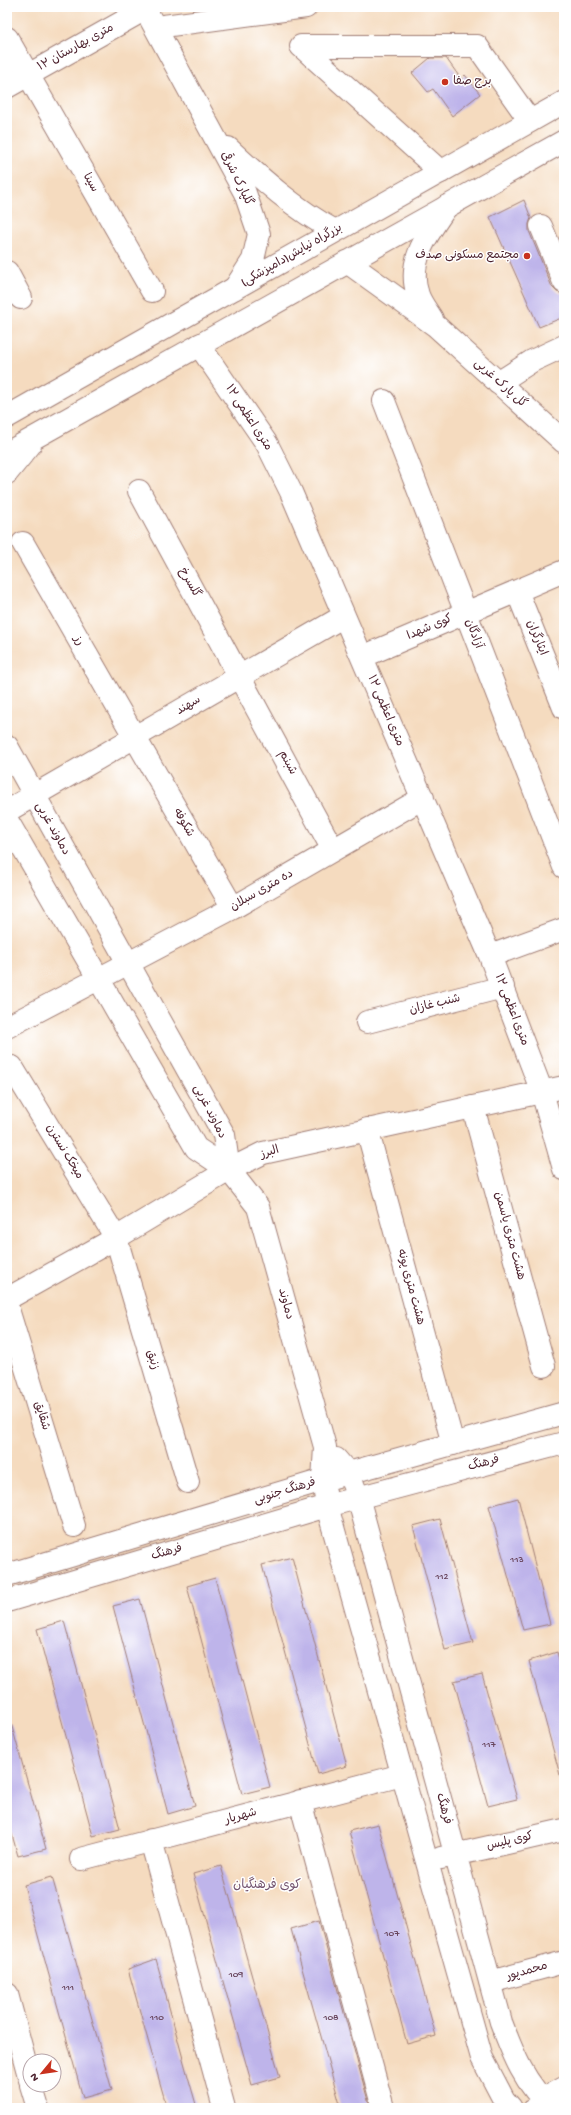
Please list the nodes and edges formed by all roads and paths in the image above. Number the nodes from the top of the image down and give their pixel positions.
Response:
1 (306, 7) edge
2 (149, 13) edge
3 (7, 38) edge
4 (28, 75) junction
5 (7, 87) edge
6 (564, 102) edge
7 (530, 121) junction
8 (215, 136) junction
9 (564, 141) edge
10 (440, 172) junction
11 (447, 206) junction
12 (541, 226) dead end
13 (335, 231) junction
14 (347, 262) junction
15 (7, 272) edge
16 (564, 282) edge
17 (235, 288) junction
18 (152, 291) dead end
19 (21, 298) dead end
20 (436, 326) junction
21 (199, 346) junction
22 (564, 346) edge
23 (498, 382) junction
24 (384, 401) dead end
25 (11, 414) edge
26 (37, 436) junction
27 (564, 442) edge
28 (7, 453) edge
29 (7, 473) edge
30 (139, 491) dead end
31 (23, 543) dead end
32 (564, 571) edge
33 (516, 591) junction
34 (465, 613) junction
35 (344, 616) junction
36 (362, 657) junction
37 (240, 676) junction
38 (564, 708) edge
39 (134, 738) junction
40 (7, 746) edge
41 (34, 796) junction
42 (423, 798) junction
43 (7, 811) edge
44 (7, 820) edge
45 (333, 850) junction
46 (564, 867) edge
47 (233, 908) junction
48 (564, 929) edge
49 (490, 956) junction
50 (128, 965) junction
51 (97, 980) junction
52 (502, 987) junction
53 (367, 1022) dead end
54 (7, 1027) edge
55 (12, 1067) dead end
56 (564, 1087) edge
57 (542, 1092) junction
58 (473, 1107) junction
59 (367, 1129) junction
60 (564, 1169) edge
61 (229, 1170) junction
62 (116, 1238) junction
63 (7, 1299) edge
64 (7, 1306) edge
65 (544, 1366) dead end
66 (564, 1412) edge
67 (564, 1443) edge
68 (453, 1444) junction
69 (325, 1447) junction
70 (349, 1474) junction
71 (323, 1480) junction
72 (188, 1482) dead end
73 (358, 1497) junction
74 (327, 1506) junction
75 (74, 1526) dead end
76 (7, 1575) edge
77 (7, 1601) edge
78 (402, 1774) junction
79 (300, 1801) junction
80 (564, 1830) edge
81 (151, 1840) junction
82 (455, 1854) junction
83 (81, 1859) dead end
84 (426, 1862) junction
85 (564, 1962) edge
86 (490, 1982) junction
87 (7, 1994) edge
88 (23, 2053) edge
89 (564, 2088) edge
90 (33, 2093) edge
91 (543, 2105) edge
92 (38, 2108) edge
93 (224, 2108) edge
94 (383, 2108) edge
95 (511, 2108) edge

1 - 2 main road
2 - 4 main road, ۱۲ متری بهارستان
2 - 8 main road, گلپارک شرقی
3 - 4 main road, سینا
4 - 5 main road, ۱۲ متری بهارستان
4 - 18 main road, سینا
6 - 7 main road, بزرگراه نیایش(دامپزشکی)
7 - 10 main road, بزرگراه نیایش(دامپزشکی)
7 - 10 main road
8 - 13 main road, گلپارک شرقی
8 - 17 main road, گلپارک شرقی
9 - 11 main road
10 - 13 main road, بزرگراه نیایش(دامپزشکی)
11 - 14 main road
11 - 20 main road
12 - 16 main road
13 - 17 main road, بزرگراه نیایش(دامپزشکی)
14 - 20 main road
14 - 21 main road
15 - 19 main road
17 - 25 main road, بزرگراه نیایش(دامپزشکی)
20 - 23 main road, گل پارک غربی
21 - 26 main road
21 - 35 main road, ۱۲ متری اعظمی
22 - 23 main road
23 - 27 main road, گل پارک غربی
24 - 34 main road, آزادگان
26 - 28 main road
26 - 29 main road
30 - 37 main road, گلسرخ
31 - 39 main road, رز
32 - 33 main road, کوی شهدا
33 - 34 main road, کوی شهدا
33 - 38 main road, ایثارگران
34 - 36 main road, کوی شهدا
34 - 46 main road, آزادگان
35 - 36 main road, ۱۲ متری اعظمی
35 - 37 main road, سهند
36 - 42 main road, ۱۲ متری اعظمی
37 - 39 main road, سهند
37 - 45 main road, شبنم
39 - 41 main road, سهند
39 - 47 main road, شکوفه
40 - 41 main road, دماوند غربی
41 - 43 main road, سهند
41 - 50 main road, دماوند غربی
42 - 45 main road, ده متری سبلان
42 - 49 main road, ۱۲ متری اعظمی
44 - 51 main road, دماوند غربی
45 - 47 main road, ده متری سبلان
47 - 50 main road, ده متری سبلان
48 - 49 main road
49 - 52 main road, ۱۲ متری اعظمی
50 - 51 main road, ده متری سبلان
50 - 61 main road, دماوند غربی
51 - 54 main road, ده متری سبلان
51 - 61 main road, دماوند غربی
52 - 53 main road, شنب غازان
52 - 57 main road, ۱۲ متری اعظمی
55 - 62 main road, میخک نسترن
56 - 57 main road, البرز
57 - 58 main road, البرز
57 - 60 main road
58 - 59 main road, البرز
58 - 65 main road, هشت متری یاسمن
59 - 61 main road, البرز
59 - 68 main road, هشت متری پونه
61 - 62 main road, البرز
61 - 69 main road, دماوند
62 - 63 main road, البرز
62 - 72 main road, زنبق
64 - 75 main road, شقایق
66 - 68 main road, فرهنگ جنوبی
67 - 73 main road, فرهنگ
68 - 70 main road, فرهنگ جنوبی
69 - 70 main road, فرهنگ
69 - 71 main road
70 - 71 main road, فرهنگ جنوبی
70 - 73 main road, فرهنگ
71 - 74 main road
71 - 76 main road, فرهنگ جنوبی
73 - 74 main road, فرهنگ
73 - 82 main road, فرهنگ
74 - 77 main road, فرهنگ
74 - 78 main road
78 - 79 main road, شهریار
78 - 84 main road
79 - 81 main road, شهریار
79 - 94 main road
80 - 82 main road, کوی پلیس
81 - 83 main road, شهریار
81 - 93 main road
82 - 84 main road, کوی پلیس
82 - 86 main road, فرهنگ
84 - 95 main road
85 - 86 main road, محمدپور
86 - 91 main road, فرهنگ
87 - 88 main road
89 - 91 main road
90 - 92 main road

